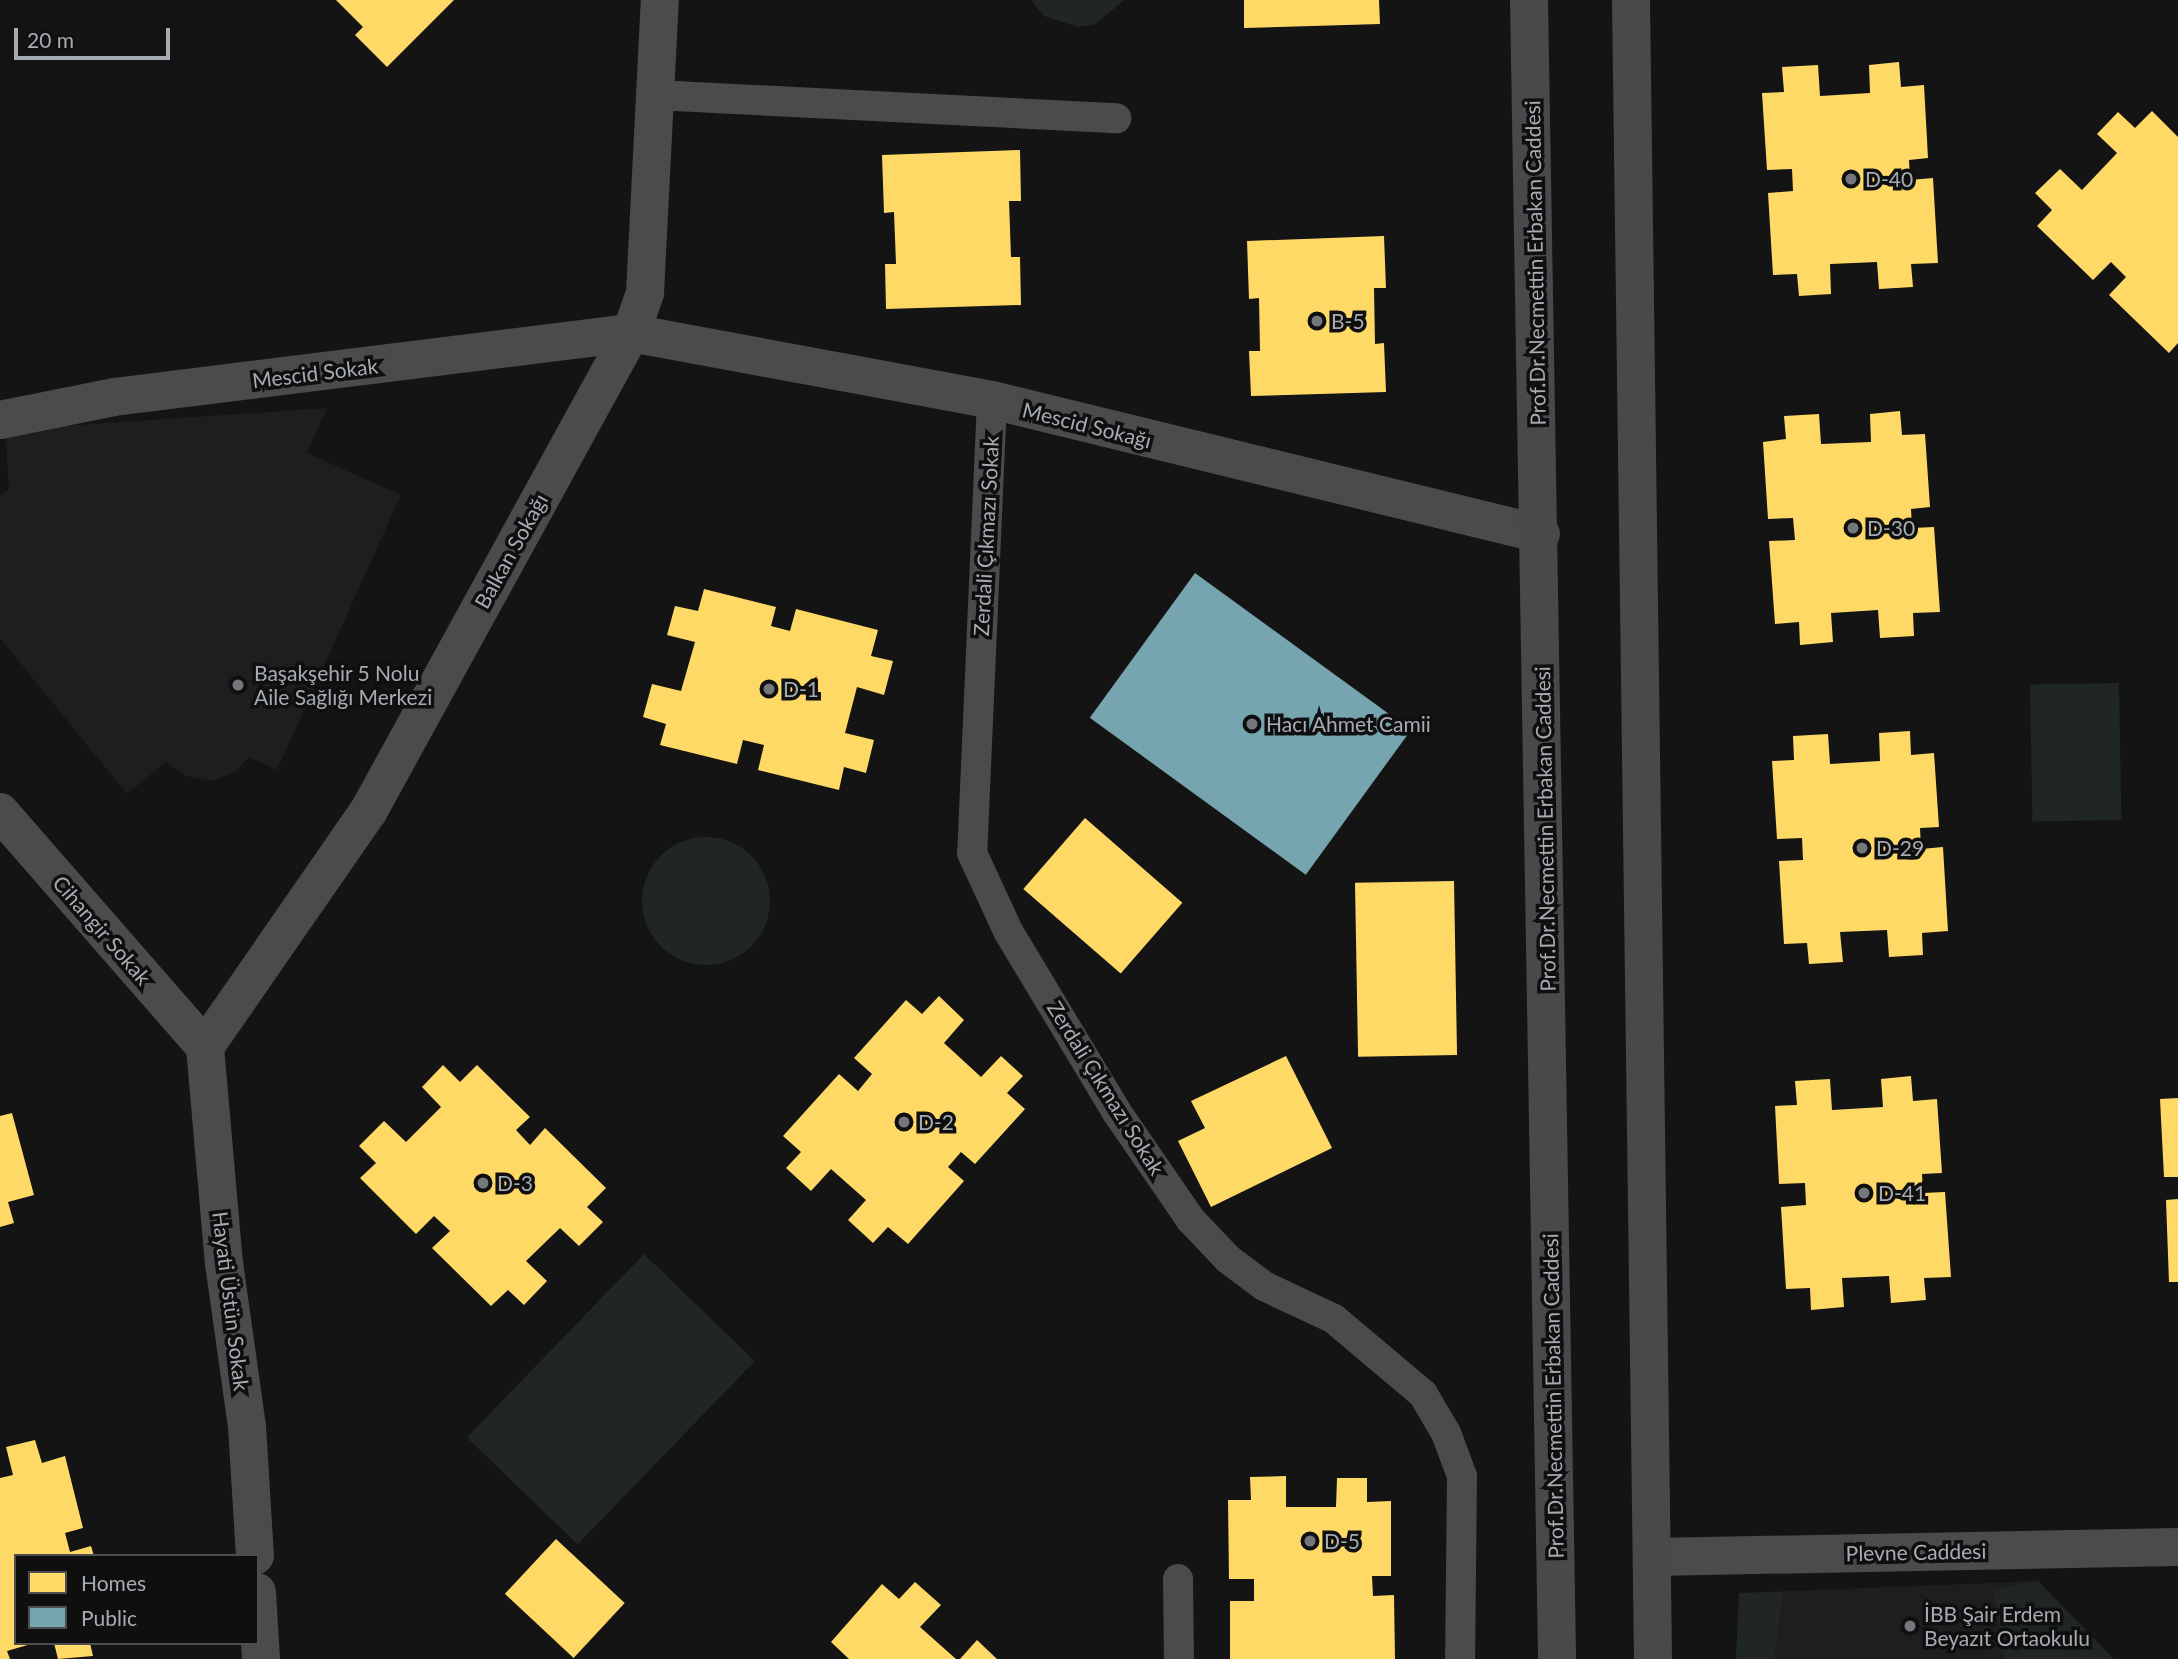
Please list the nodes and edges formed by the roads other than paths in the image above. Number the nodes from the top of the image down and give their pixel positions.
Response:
1 (660, 0) edge
2 (1529, 0) edge
3 (1631, 0) edge
4 (656, 95) junction
5 (1116, 118) dead end
6 (631, 333) junction
7 (992, 400) junction
8 (0, 420) edge
9 (1541, 534) junction
10 (0, 812) edge
11 (205, 1047) junction
12 (2178, 1547) edge
13 (255, 1554) edge
14 (1654, 1557) junction
15 (1178, 1579) dead end
16 (259, 1625) edge
17 (261, 1659) edge
18 (1179, 1659) edge
19 (1461, 1659) edge
20 (1557, 1659) edge
21 (1653, 1659) edge

1 - 4 street, Balkan Sokağı
2 - 9 main road, Prof.Dr.Necmettin Erbakan Caddesi
3 - 14 main road
4 - 5 lane
4 - 6 street, Balkan Sokağı
6 - 7 street, Mescid Sokağı
6 - 8 street, Mescid Sokak
6 - 11 street, Balkan Sokağı
7 - 9 street, Mescid Sokağı
7 - 19 lane, Zerdali Çıkmazı Sokak
9 - 20 main road, Prof.Dr.Necmettin Erbakan Caddesi
10 - 11 street, Cihangir Sokak
11 - 13 street, Hayati Üstün Sokak
12 - 14 street, Plevne Caddesi
14 - 21 main road
15 - 18 lane
16 - 17 street

